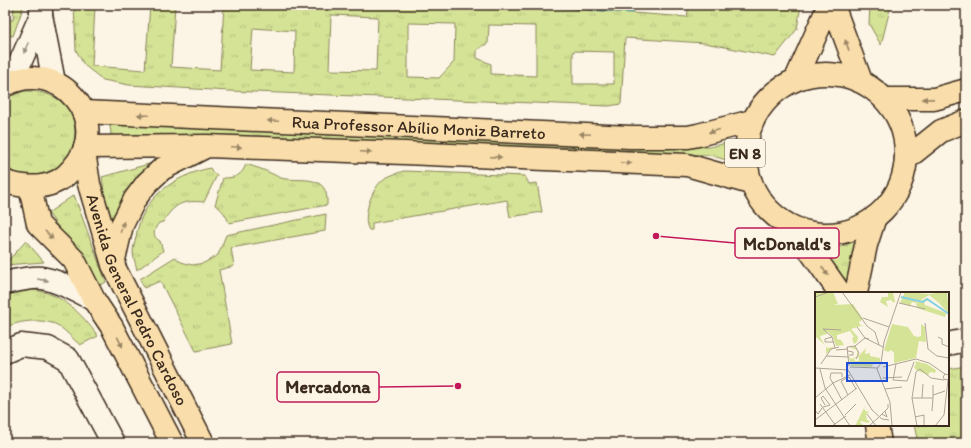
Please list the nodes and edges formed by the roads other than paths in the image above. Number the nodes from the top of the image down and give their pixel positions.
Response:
1 (830, 5) edge
2 (833, 5) edge
3 (41, 10) edge
4 (796, 79) junction
5 (861, 81) junction
6 (54, 82) junction
7 (8, 83) edge
8 (966, 90) edge
9 (886, 99) junction
10 (83, 112) junction
11 (752, 121) junction
12 (966, 121) edge
13 (206, 146) junction
14 (84, 149) junction
15 (906, 159) junction
16 (5, 181) edge
17 (750, 183) junction
18 (30, 187) junction
19 (876, 217) junction
20 (794, 228) junction
21 (113, 265) junction
22 (5, 284) edge
23 (839, 292) edge
24 (856, 292) edge
25 (94, 300) junction
26 (966, 340) edge
27 (949, 344) edge
28 (5, 352) edge
29 (877, 426) edge
30 (113, 443) edge
31 (172, 443) edge
32 (203, 443) edge
33 (880, 443) edge

1 - 4 main road
5 -> 2 main road
3 - 6 street
3 -> 7 street
4 - 5 main road, EN 8
4 - 11 main road, EN 8
5 - 9 main road, EN 8
6 - 7 main road, Avenida General Pedro Cardoso
6 - 10 main road, Avenida General Pedro Cardoso
8 -> 9 main road
9 - 15 main road, EN 8
11 -> 10 main road, Rua Professor Abílio Moniz Barreto
10 - 14 main road, Avenida General Pedro Cardoso
11 - 17 main road, EN 8
12 - 15 main road
13 - 14 main road, Rua Professor Abílio Moniz Barreto
13 -> 17 main road, Rua Professor Abílio Moniz Barreto
21 -> 13 main road
14 - 18 main road
14 - 21 main road, Avenida General Pedro Cardoso
15 - 19 main road, EN 8
16 - 18 main road
17 - 20 main road, EN 8
18 -> 25 main road, Avenida General Pedro Cardoso
19 - 20 main road, EN 8
19 - 24 main road, EN 8
20 -> 23 main road, EN 8
21 - 32 main road, Avenida General Pedro Cardoso
22 -> 25 street
25 -> 31 main road, Avenida General Pedro Cardoso
26 - 27 street
28 - 30 street
29 - 33 main road

